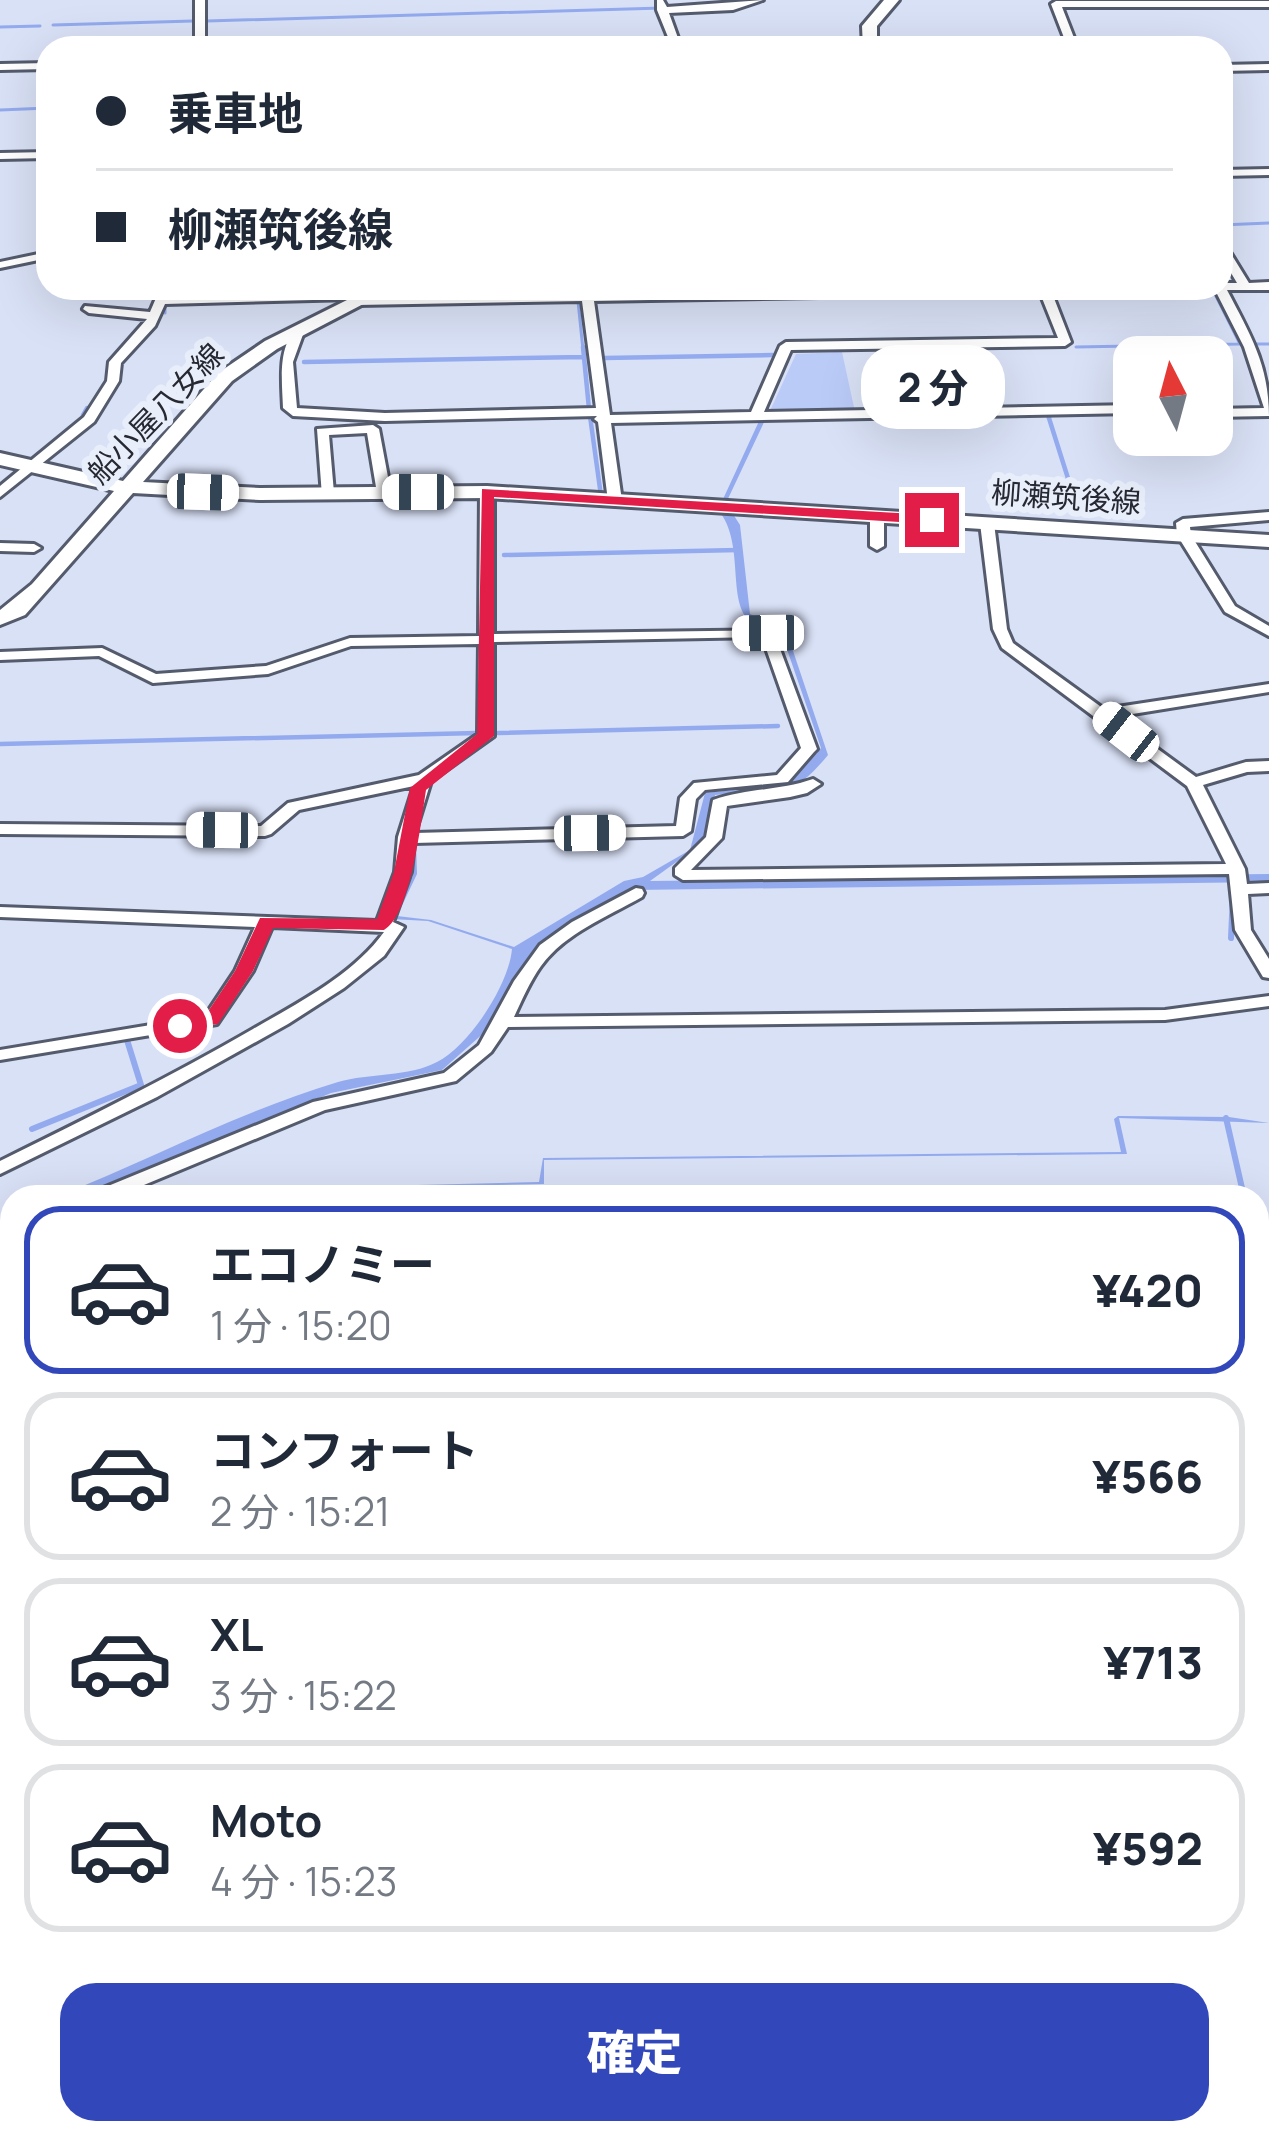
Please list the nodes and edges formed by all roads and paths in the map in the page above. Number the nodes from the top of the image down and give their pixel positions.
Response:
1 (200, 0) edge
2 (758, 0) edge
3 (892, 0) edge
4 (1060, 2) edge
5 (1269, 4) edge
6 (661, 5) edge
7 (200, 36) edge
8 (672, 36) edge
9 (866, 36) edge
10 (1068, 36) edge
11 (36, 66) edge
12 (0, 67) edge
13 (1233, 68) edge
14 (1269, 68) edge
15 (36, 155) edge
16 (0, 156) edge
17 (1269, 172) edge
18 (1233, 173) edge
19 (36, 258) edge
20 (0, 266) edge
21 (1233, 266) edge
22 (1233, 286) edge
23 (1245, 286) junction
24 (1269, 286) edge
25 (169, 300) edge
26 (360, 300) edge
27 (587, 300) edge
28 (1047, 300) edge
29 (1227, 300) edge
30 (89, 309) dead end
31 (153, 316) junction
32 (299, 329) junction
33 (1113, 409) edge
34 (1269, 409) edge
35 (1233, 412) edge
36 (600, 416) junction
37 (756, 416) junction
38 (0, 459) edge
39 (29, 467) junction
40 (125, 487) junction
41 (487, 492) junction
42 (0, 493) edge
43 (327, 493) junction
44 (384, 493) junction
45 (615, 501) junction
46 (877, 516) junction
47 (1269, 516) edge
48 (987, 523) junction
49 (1184, 536) junction
50 (1269, 541) edge
51 (878, 545) dead end
52 (0, 547) edge
53 (34, 548) dead end
54 (0, 619) edge
55 (1269, 632) edge
56 (486, 639) junction
57 (0, 656) edge
58 (1269, 688) edge
59 (1103, 714) junction
60 (1269, 766) edge
61 (424, 779) junction
62 (1194, 783) junction
63 (814, 784) dead end
64 (0, 829) edge
65 (406, 838) junction
66 (1237, 869) junction
67 (1269, 887) edge
68 (1243, 889) junction
69 (636, 893) dead end
70 (0, 912) edge
71 (266, 922) junction
72 (384, 924) junction
73 (1269, 973) edge
74 (1269, 1001) edge
75 (211, 1020) junction
76 (505, 1022) junction
77 (0, 1055) edge
78 (217, 1055) junction
79 (0, 1168) edge
80 (127, 1185) edge

1 - 7 street
2 - 6 street
3 - 9 main road
4 - 5 street
4 - 10 street
6 - 8 street
11 - 12 street
13 - 14 street
15 - 16 street
17 - 18 street
19 - 20 street
21 - 23 street
22 - 23 street
23 - 24 street
25 - 31 street
26 - 32 main road, 船小屋八女線
27 - 36 street
28 - 37 street
29 - 34 street
30 - 31 street
31 - 39 street
32 - 36 street
32 - 40 main road, 船小屋八女線
33 - 37 street
34 - 35 street
36 - 37 street
36 - 45 street
38 - 39 main road, 柳瀬筑後線
39 - 40 main road, 柳瀬筑後線
39 - 42 street
40 - 43 main road, 柳瀬筑後線
40 - 54 main road, 船小屋八女線
41 - 44 main road, 柳瀬筑後線
41 - 45 main road, 柳瀬筑後線
41 - 56 street
43 - 44 main road, 柳瀬筑後線
43 - 44 street
45 - 46 main road, 柳瀬筑後線
46 - 48 main road, 柳瀬筑後線
46 - 51 street
47 - 49 street
48 - 49 main road, 柳瀬筑後線
48 - 59 street
49 - 50 main road, 柳瀬筑後線
49 - 55 street
52 - 53 street
56 - 57 street
56 - 61 street
56 - 65 street
58 - 59 street
59 - 62 street
60 - 62 street
61 - 64 street
61 - 65 street
62 - 66 street
63 - 66 street
65 - 72 street
66 - 68 street
67 - 68 street
68 - 73 street
69 - 76 street
70 - 71 street
71 - 72 street
71 - 75 street
72 - 78 street
74 - 76 street
75 - 77 street
75 - 78 street
76 - 80 street
78 - 79 street

